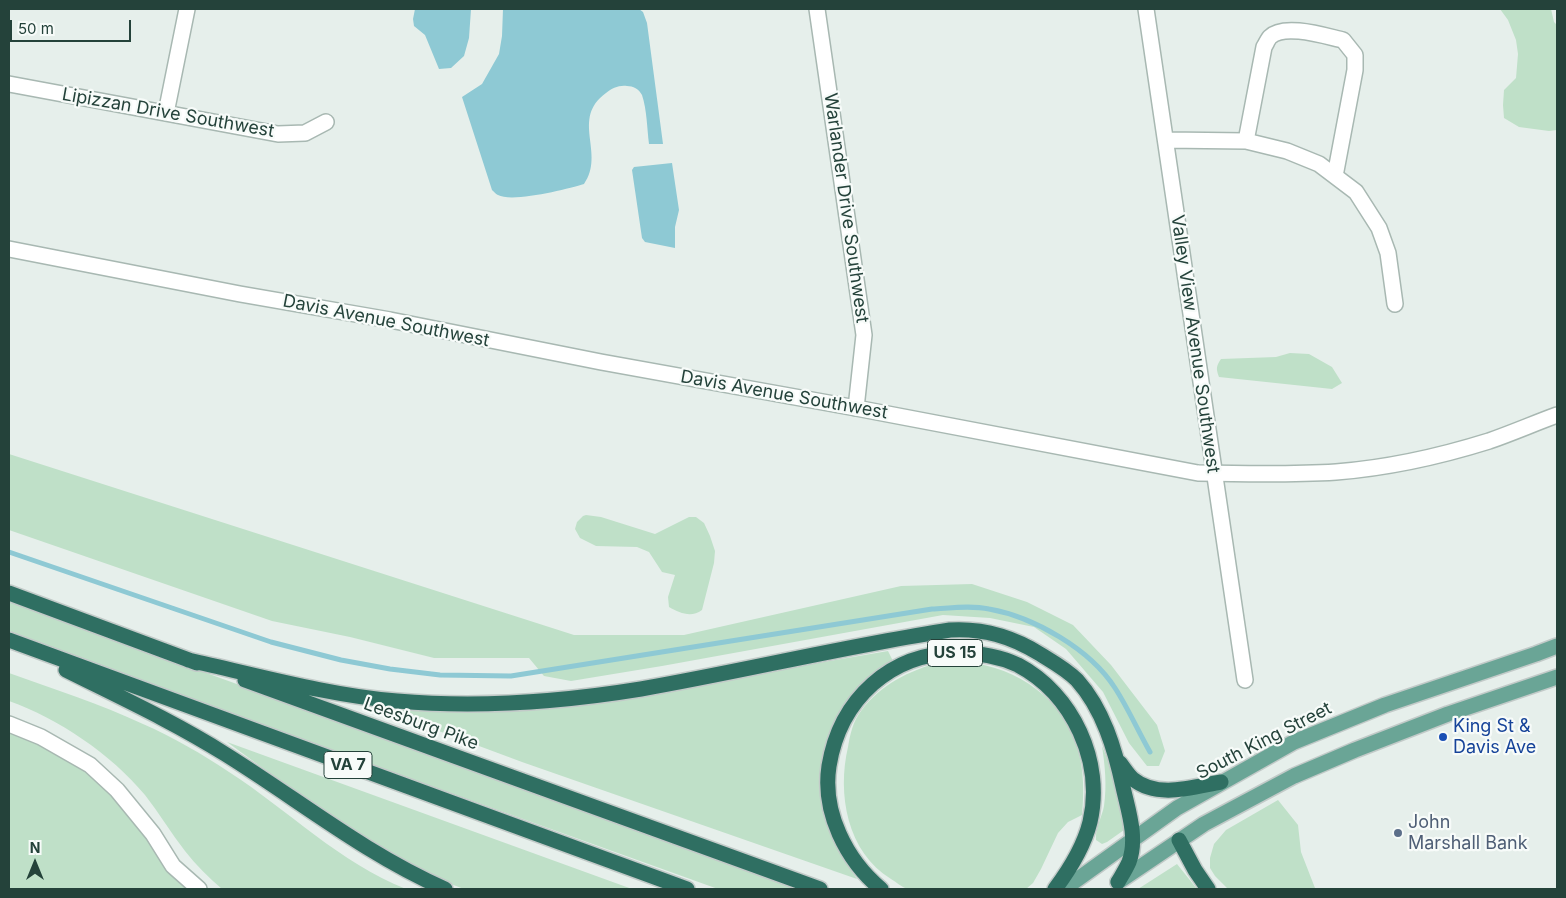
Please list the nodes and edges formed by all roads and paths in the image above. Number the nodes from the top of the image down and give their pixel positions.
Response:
1 (186, 9) edge
2 (817, 9) edge
3 (1146, 9) edge
4 (9, 84) edge
5 (166, 113) junction
6 (326, 122) dead end
7 (1166, 140) junction
8 (1246, 141) junction
9 (1335, 176) junction
10 (9, 249) edge
11 (1396, 304) dead end
12 (856, 408) junction
13 (1557, 415) edge
14 (1214, 473) junction
15 (9, 593) edge
16 (9, 641) edge
17 (1557, 646) edge
18 (188, 660) junction
19 (1557, 677) edge
20 (1245, 680) dead end
21 (9, 724) edge
22 (1118, 760) junction
23 (1220, 782) junction
24 (1133, 839) junction
25 (1179, 840) junction
26 (1118, 882) joint
27 (199, 889) edge
28 (445, 889) edge
29 (687, 889) edge
30 (820, 889) edge
31 (881, 889) edge
32 (1056, 889) edge
33 (1064, 889) edge
34 (1208, 889) edge

1 - 5 street
2 - 12 street, Warlander Drive Southwest
3 - 7 street, Valley View Avenue Southwest
4 - 5 street, Lipizzan Drive Southwest
5 - 6 street, Lipizzan Drive Southwest
7 - 8 street
7 - 14 street, Valley View Avenue Southwest
8 - 9 street
8 - 9 street
9 - 11 street
10 - 12 street, Davis Avenue Southwest
12 - 14 street, Davis Avenue Southwest
13 - 14 street, Davis Avenue Southwest
14 - 20 street, Valley View Avenue Southwest
15 - 18 highway, Leesburg Pike / VA 7
16 - 28 highway
16 - 29 highway, VA 7
17 - 23 main road, South King Street
18 - 22 highway
18 - 30 highway, Leesburg Pike / VA 7
19 - 25 main road
21 - 27 street
22 - 23 highway
22 - 24 highway
23 - 24 main road, South King Street
24 - 26 highway
24 - 33 main road, South King Street
25 - 26 main road
25 - 34 highway
31 - 32 highway, US 15

